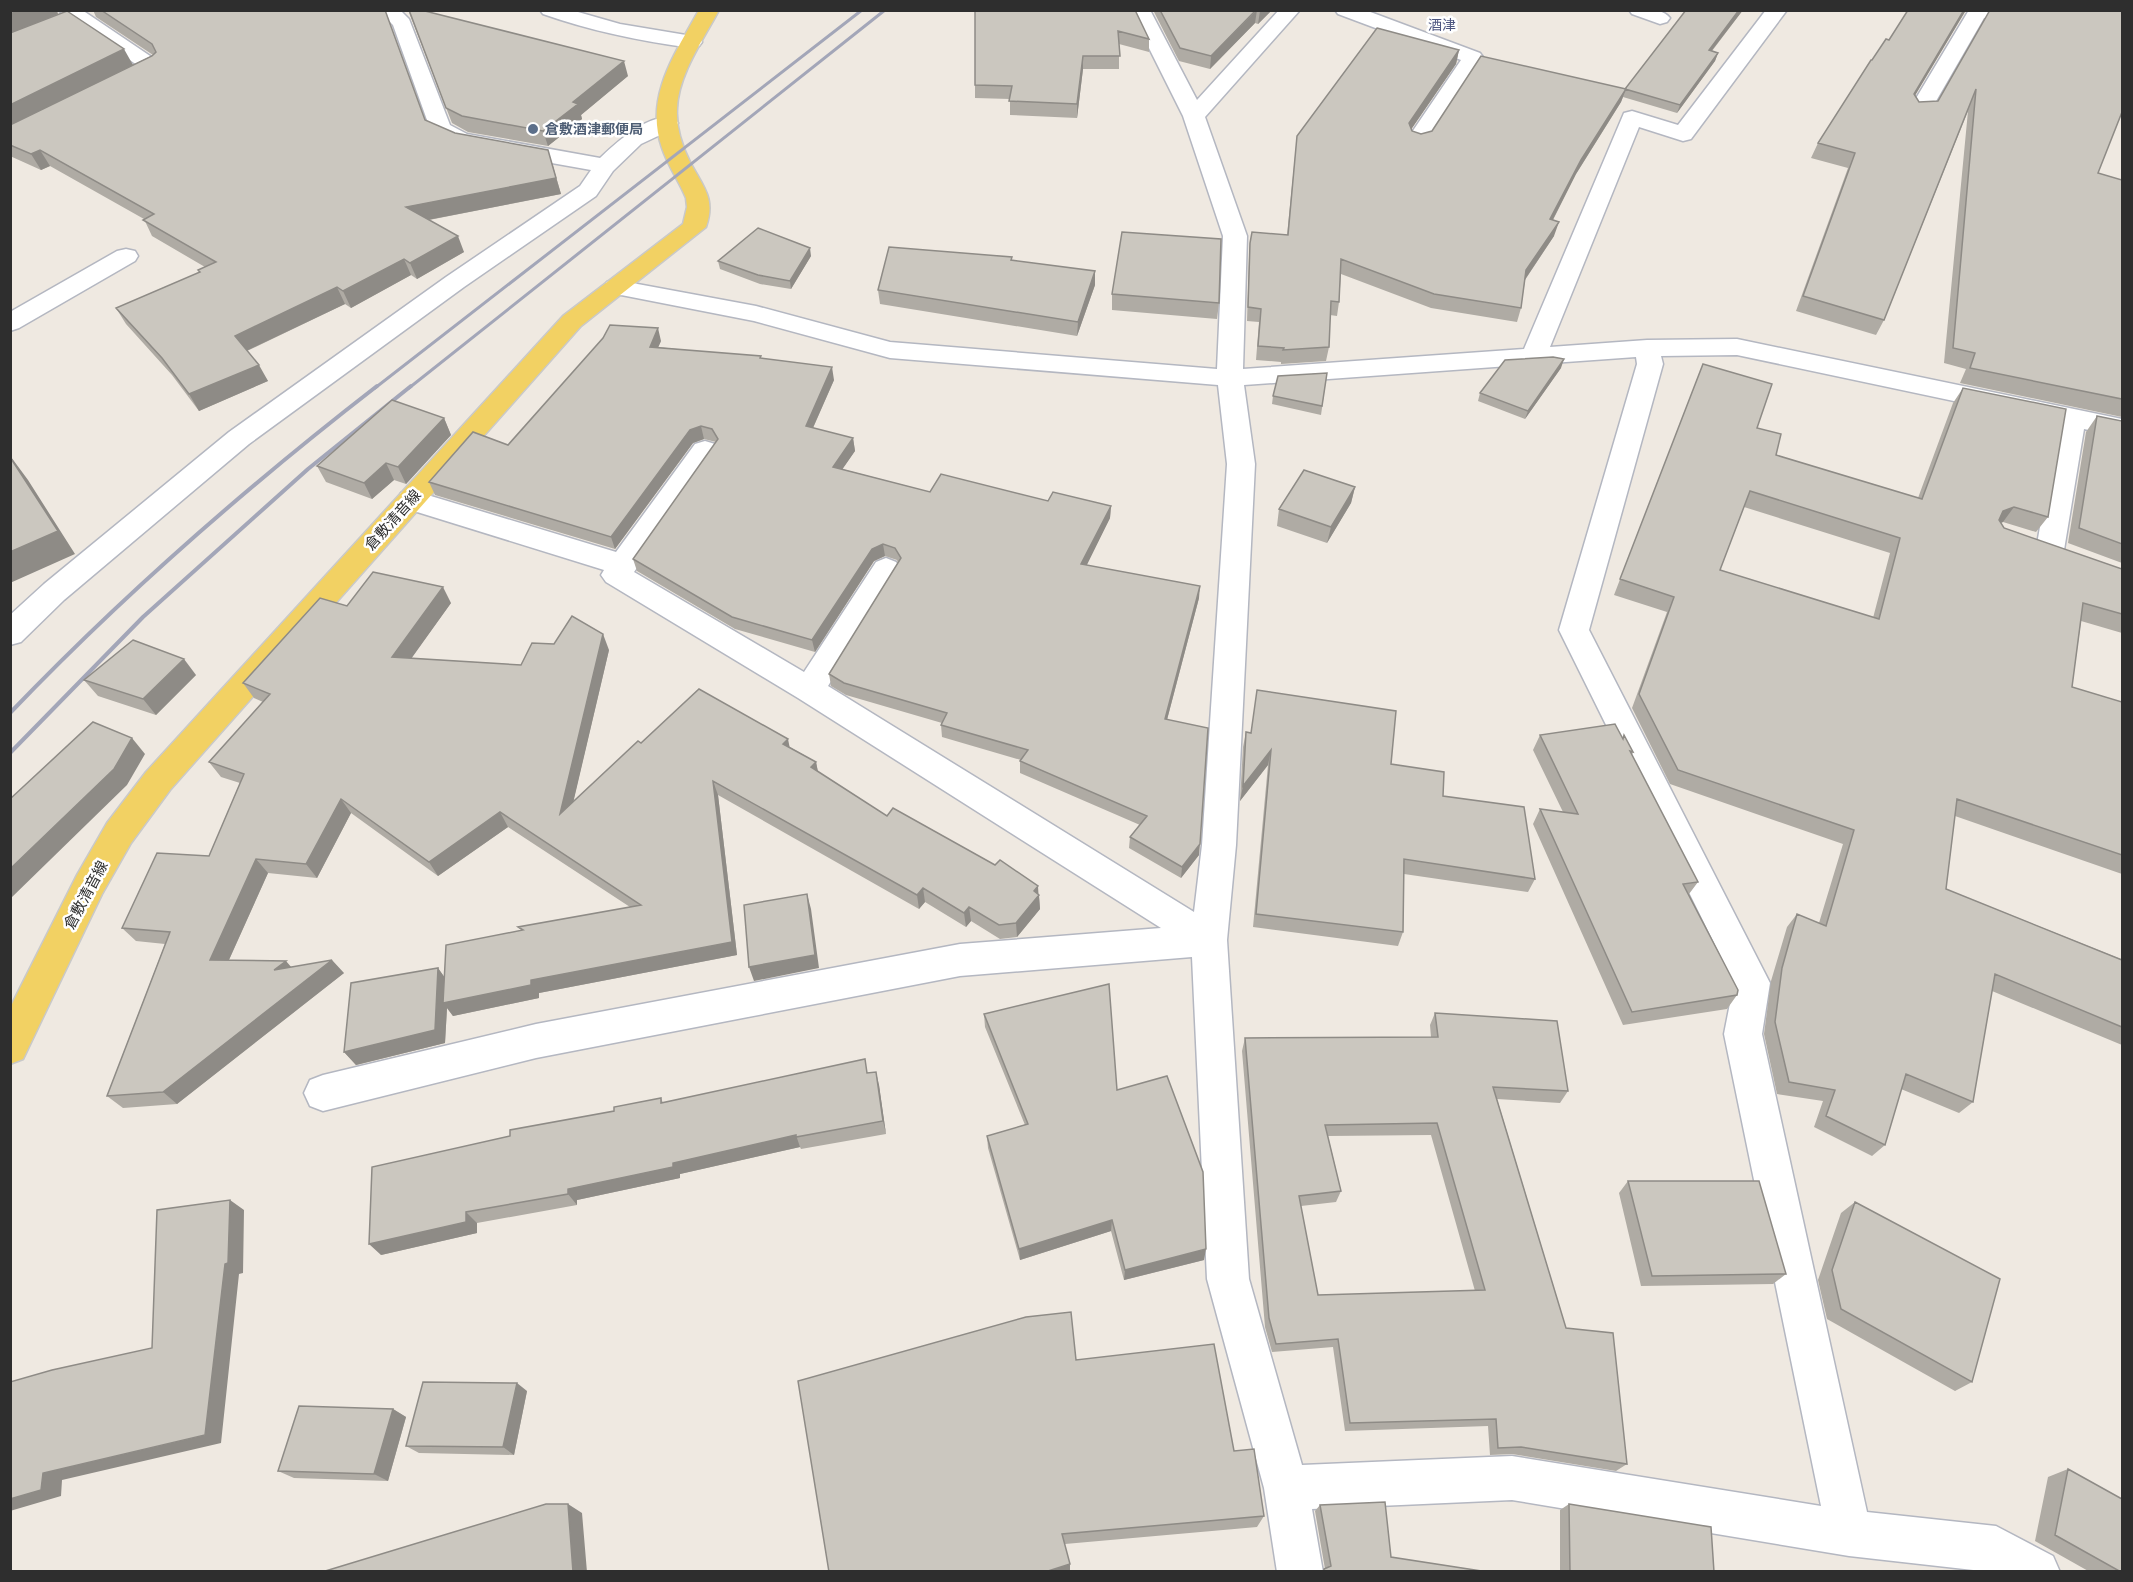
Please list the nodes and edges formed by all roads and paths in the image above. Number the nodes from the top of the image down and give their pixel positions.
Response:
1 (550, 10) edge
2 (709, 10) edge
3 (1140, 10) edge
4 (1290, 10) edge
5 (1345, 10) edge
6 (1639, 10) edge
7 (1777, 10) edge
8 (1993, 10) edge
9 (74, 15) edge
10 (402, 15) edge
11 (1660, 18) dead end
12 (692, 42) junction
13 (102, 92) edge
14 (1920, 110) edge
15 (1194, 116) junction
16 (667, 123) junction
17 (1419, 138) edge
18 (605, 166) junction
19 (126, 256) dead end
20 (616, 287) junction
21 (10, 323) edge
22 (1647, 348) junction
23 (1533, 357) junction
24 (1230, 378) junction
25 (2072, 418) junction
26 (2122, 428) edge
27 (705, 450) dead end
28 (411, 500) junction
29 (2022, 540) edge
30 (623, 565) junction
31 (886, 569) dead end
32 (10, 634) edge
33 (809, 690) junction
34 (1209, 940) junction
35 (10, 1047) edge
36 (323, 1093) dead end
37 (1286, 1488) junction
38 (1849, 1533) junction
39 (1300, 1572) edge
40 (2037, 1572) edge

1 - 12 street
2 - 12 main road, 倉敷清音線
3 - 15 street
4 - 15 street
5 - 17 street
6 - 11 street
7 - 23 street
8 - 14 street
9 - 13 street
10 - 18 street
12 - 16 main road, 倉敷清音線
15 - 24 street
16 - 18 street
16 - 20 main road, 倉敷清音線
18 - 32 street
19 - 21 street
20 - 24 street
20 - 28 main road, 倉敷清音線
22 - 23 street
22 - 25 street
22 - 38 street
23 - 24 street
24 - 34 street
25 - 26 street
25 - 29 street
27 - 30 street
28 - 30 street
28 - 35 main road, 倉敷清音線
30 - 33 street
31 - 33 street
33 - 34 street
34 - 36 street
34 - 37 street
37 - 38 street
37 - 39 street
38 - 40 street

